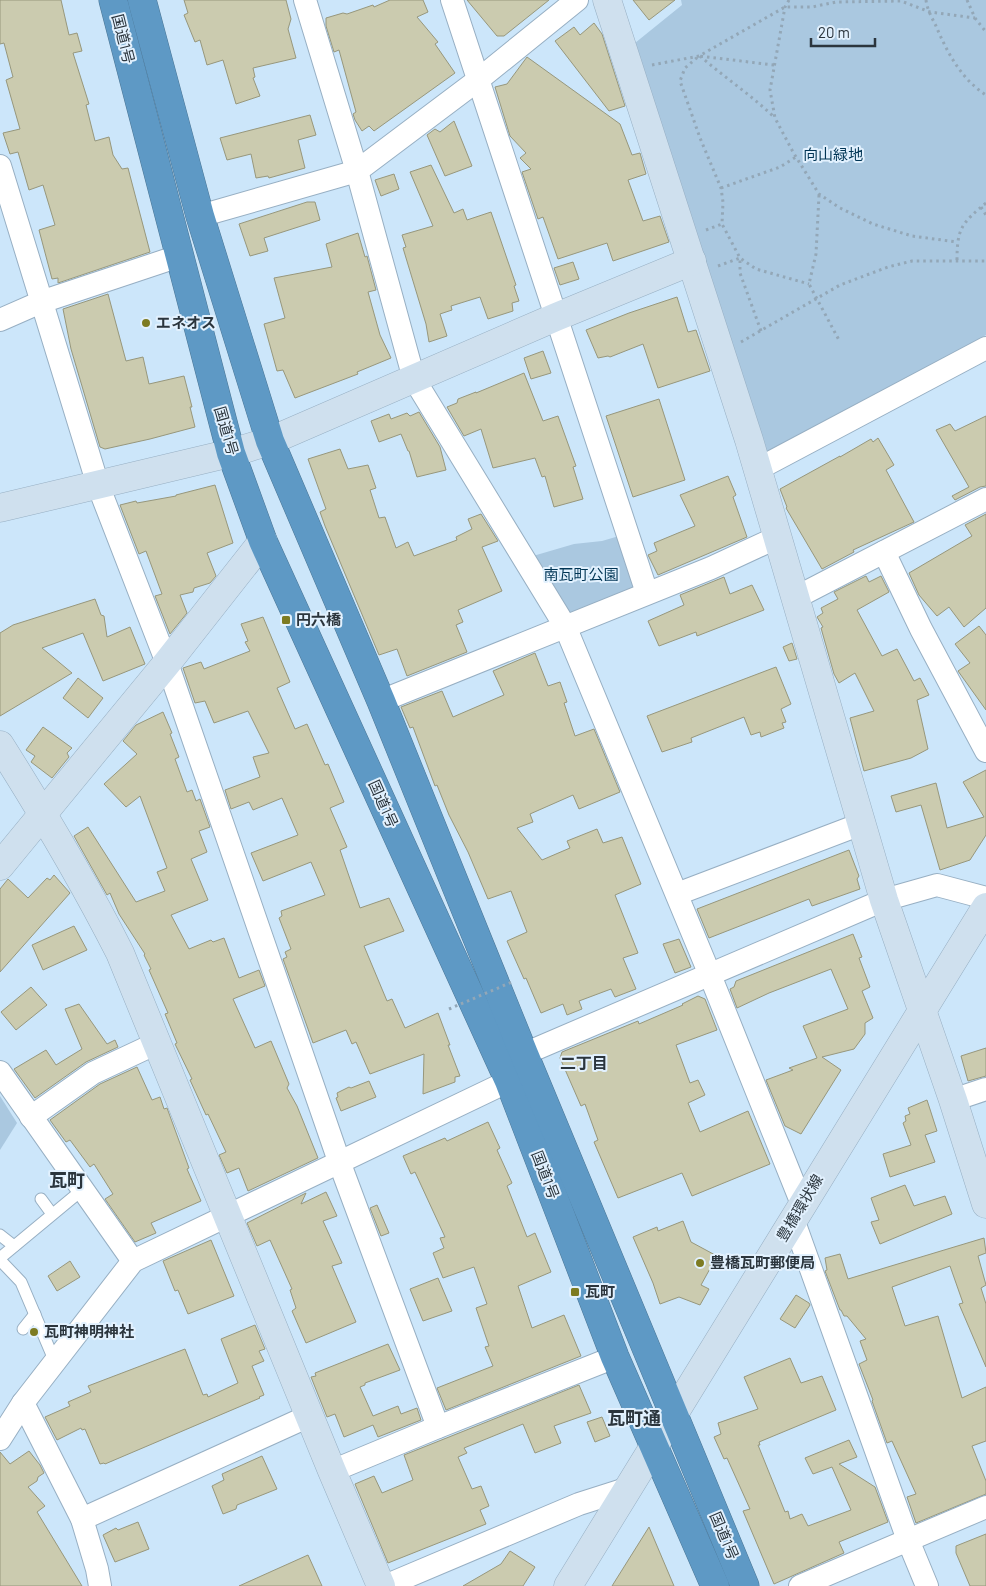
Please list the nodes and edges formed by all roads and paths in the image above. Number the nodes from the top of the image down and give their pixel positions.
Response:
1 (113, 0) edge
2 (142, 0) edge
3 (305, 0) edge
4 (452, 0) edge
5 (577, 0) edge
6 (607, 0) edge
7 (789, 0) edge
8 (926, 0) edge
9 (967, 0) edge
10 (785, 7) junction
11 (930, 12) junction
12 (975, 18) junction
13 (986, 32) edge
14 (699, 56) junction
15 (774, 65) junction
16 (630, 71) junction
17 (478, 80) junction
18 (986, 96) edge
19 (775, 118) junction
20 (796, 157) junction
21 (0, 166) edge
22 (357, 172) junction
23 (721, 188) junction
24 (819, 194) junction
25 (986, 203) edge
26 (981, 207) junction
27 (986, 215) edge
28 (200, 216) junction
29 (958, 242) junction
30 (179, 256) junction
31 (740, 258) junction
32 (957, 260) junction
33 (692, 261) junction
34 (986, 261) edge
35 (809, 284) junction
36 (816, 299) junction
37 (41, 302) junction
38 (556, 317) junction
39 (0, 320) edge
40 (761, 331) junction
41 (840, 342) dead end
42 (986, 348) edge
43 (722, 354) junction
44 (414, 379) junction
45 (270, 441) junction
46 (231, 453) junction
47 (758, 469) junction
48 (98, 485) junction
49 (986, 499) edge
50 (0, 508) edge
51 (778, 537) junction
52 (264, 541) junction
53 (884, 552) junction
54 (647, 594) junction
55 (795, 598) junction
56 (565, 626) junction
57 (168, 663) junction
58 (380, 701) junction
59 (0, 745) edge
60 (986, 751) edge
61 (43, 813) junction
62 (861, 824) junction
63 (0, 866) edge
64 (676, 894) junction
65 (986, 898) edge
66 (884, 900) junction
67 (986, 907) edge
68 (710, 975) junction
69 (512, 982) dead end
70 (449, 1009) dead end
71 (921, 1011) junction
72 (157, 1043) junction
73 (524, 1054) junction
74 (0, 1072) edge
75 (509, 1082) junction
76 (986, 1089) edge
77 (953, 1100) junction
78 (31, 1117) junction
79 (340, 1164) junction
80 (82, 1190) junction
81 (41, 1199) dead end
82 (986, 1204) edge
83 (798, 1212) junction
84 (52, 1214) junction
85 (227, 1215) junction
86 (0, 1234) edge
87 (14, 1246) junction
88 (0, 1259) edge
89 (133, 1261) junction
90 (35, 1314) junction
91 (23, 1329) dead end
92 (615, 1357) junction
93 (55, 1362) junction
94 (23, 1403) junction
95 (673, 1413) junction
96 (309, 1416) junction
97 (438, 1427) junction
98 (0, 1439) edge
99 (654, 1444) junction
100 (332, 1471) junction
101 (626, 1489) junction
102 (986, 1508) edge
103 (82, 1519) junction
104 (908, 1540) junction
105 (100, 1586) edge
106 (381, 1586) edge
107 (385, 1586) edge
108 (568, 1586) edge
109 (715, 1586) edge
110 (745, 1586) edge
111 (800, 1586) edge
112 (927, 1586) edge

1 - 30 highway, 国道1号
2 - 28 highway, 国道1号
3 - 22 street
4 - 17 street
5 - 17 street
6 - 16 street
7 - 10 path
8 - 11 path
9 - 12 path
10 - 11 path
10 - 14 path
10 - 15 path
11 - 12 path
11 - 18 path
12 - 13 path
14 - 15 path
14 - 16 path
14 - 19 path
14 - 23 path
15 - 19 path
16 - 33 street
17 - 22 street
17 - 38 street
19 - 20 path
20 - 23 path
20 - 24 path
21 - 37 street
22 - 28 street
22 - 44 street
23 - 31 path
24 - 29 path
24 - 35 path
25 - 26 path
26 - 27 path
26 - 29 path
28 - 45 highway, 国道1号
29 - 32 path
30 - 37 street
30 - 46 highway, 国道1号
31 - 35 path
31 - 40 path
32 - 34 path
32 - 36 path
33 - 38 street
33 - 43 street
35 - 36 path
36 - 40 path
36 - 41 path
37 - 39 street
37 - 48 street
38 - 44 street
38 - 54 street
40 - 43 path
42 - 47 street
43 - 47 street
44 - 45 street
44 - 56 street
45 - 46 street
45 - 58 highway, 国道1号
46 - 48 street
46 - 52 highway, 国道1号
47 - 51 street
48 - 50 street
48 - 57 street
49 - 53 street
51 - 54 street
51 - 55 street
52 - 57 street
52 - 75 highway, 国道1号
53 - 55 street
53 - 60 street
54 - 56 street
55 - 62 street
56 - 58 street
56 - 64 street
57 - 61 street
57 - 79 street
58 - 73 highway, 国道1号
59 - 61 street
61 - 63 street
61 - 72 street
62 - 64 street
62 - 66 street
64 - 68 street
65 - 66 street
66 - 68 street
66 - 71 street
67 - 71 street, 豊橋環状線
68 - 73 street
68 - 83 street
69 - 70 path, bridge
71 - 77 street
71 - 83 street, 豊橋環状線
72 - 78 street
72 - 85 street
73 - 95 highway, 国道1号
74 - 78 street
75 - 79 street
75 - 92 highway, 国道1号
76 - 77 street
77 - 82 street
78 - 80 street
79 - 85 street
79 - 97 street
80 - 84 lane
80 - 89 street
81 - 84 lane
83 - 95 street, 豊橋環状線
83 - 104 street
84 - 87 lane
85 - 89 street
85 - 96 street
86 - 87 lane
87 - 88 lane
88 - 90 lane
89 - 93 street
90 - 91 lane
90 - 93 lane
92 - 97 street
92 - 99 highway, 国道1号
93 - 94 street
94 - 98 street
94 - 103 street
95 - 99 street, 豊橋環状線
95 - 110 highway, 国道1号
96 - 100 street
96 - 103 street
97 - 100 street
99 - 101 street, 豊橋環状線
99 - 109 highway, 国道1号
100 - 106 street
101 - 107 street
101 - 108 street, 豊橋環状線
102 - 104 street
103 - 105 street
104 - 111 street
104 - 112 street

